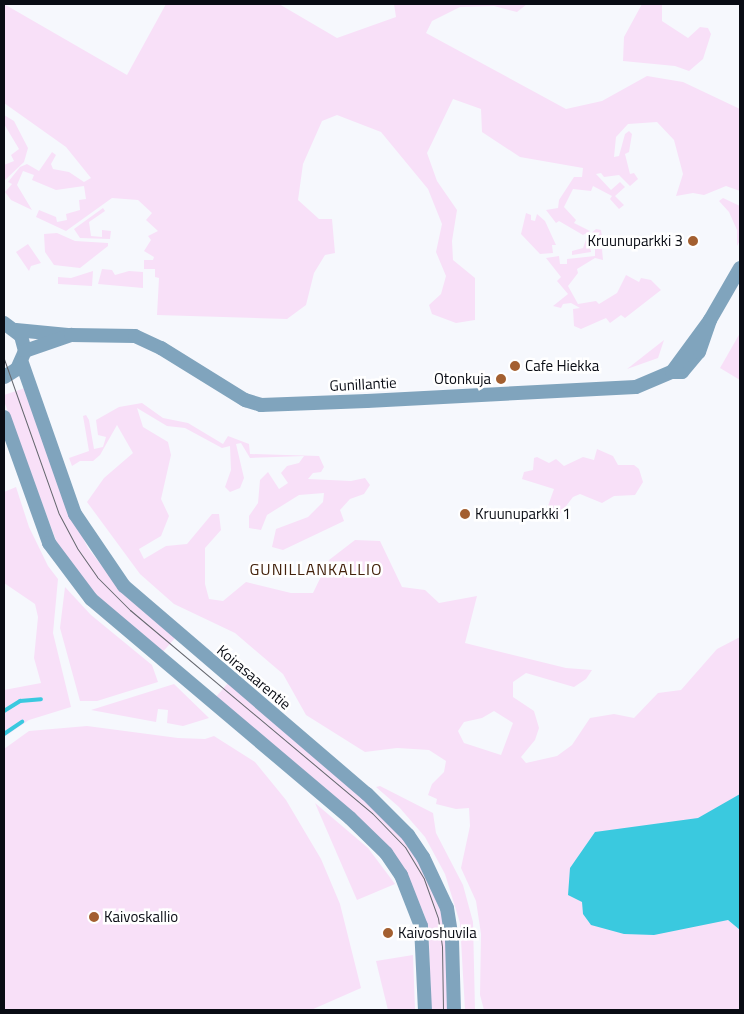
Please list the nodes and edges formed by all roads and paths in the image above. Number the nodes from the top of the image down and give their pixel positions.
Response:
1 (740, 268) edge
2 (10, 326) edge
3 (71, 336) junction
4 (23, 357) junction
5 (4, 377) edge
6 (4, 417) edge
7 (425, 1010) edge
8 (454, 1010) edge

1 - 3 street, Gunillantie
2 - 3 street, Gunillantie
2 - 4 street, Koirasaarentie
3 - 4 street, Gunillantie
4 - 5 street
4 - 8 street, Koirasaarentie
6 - 7 street

